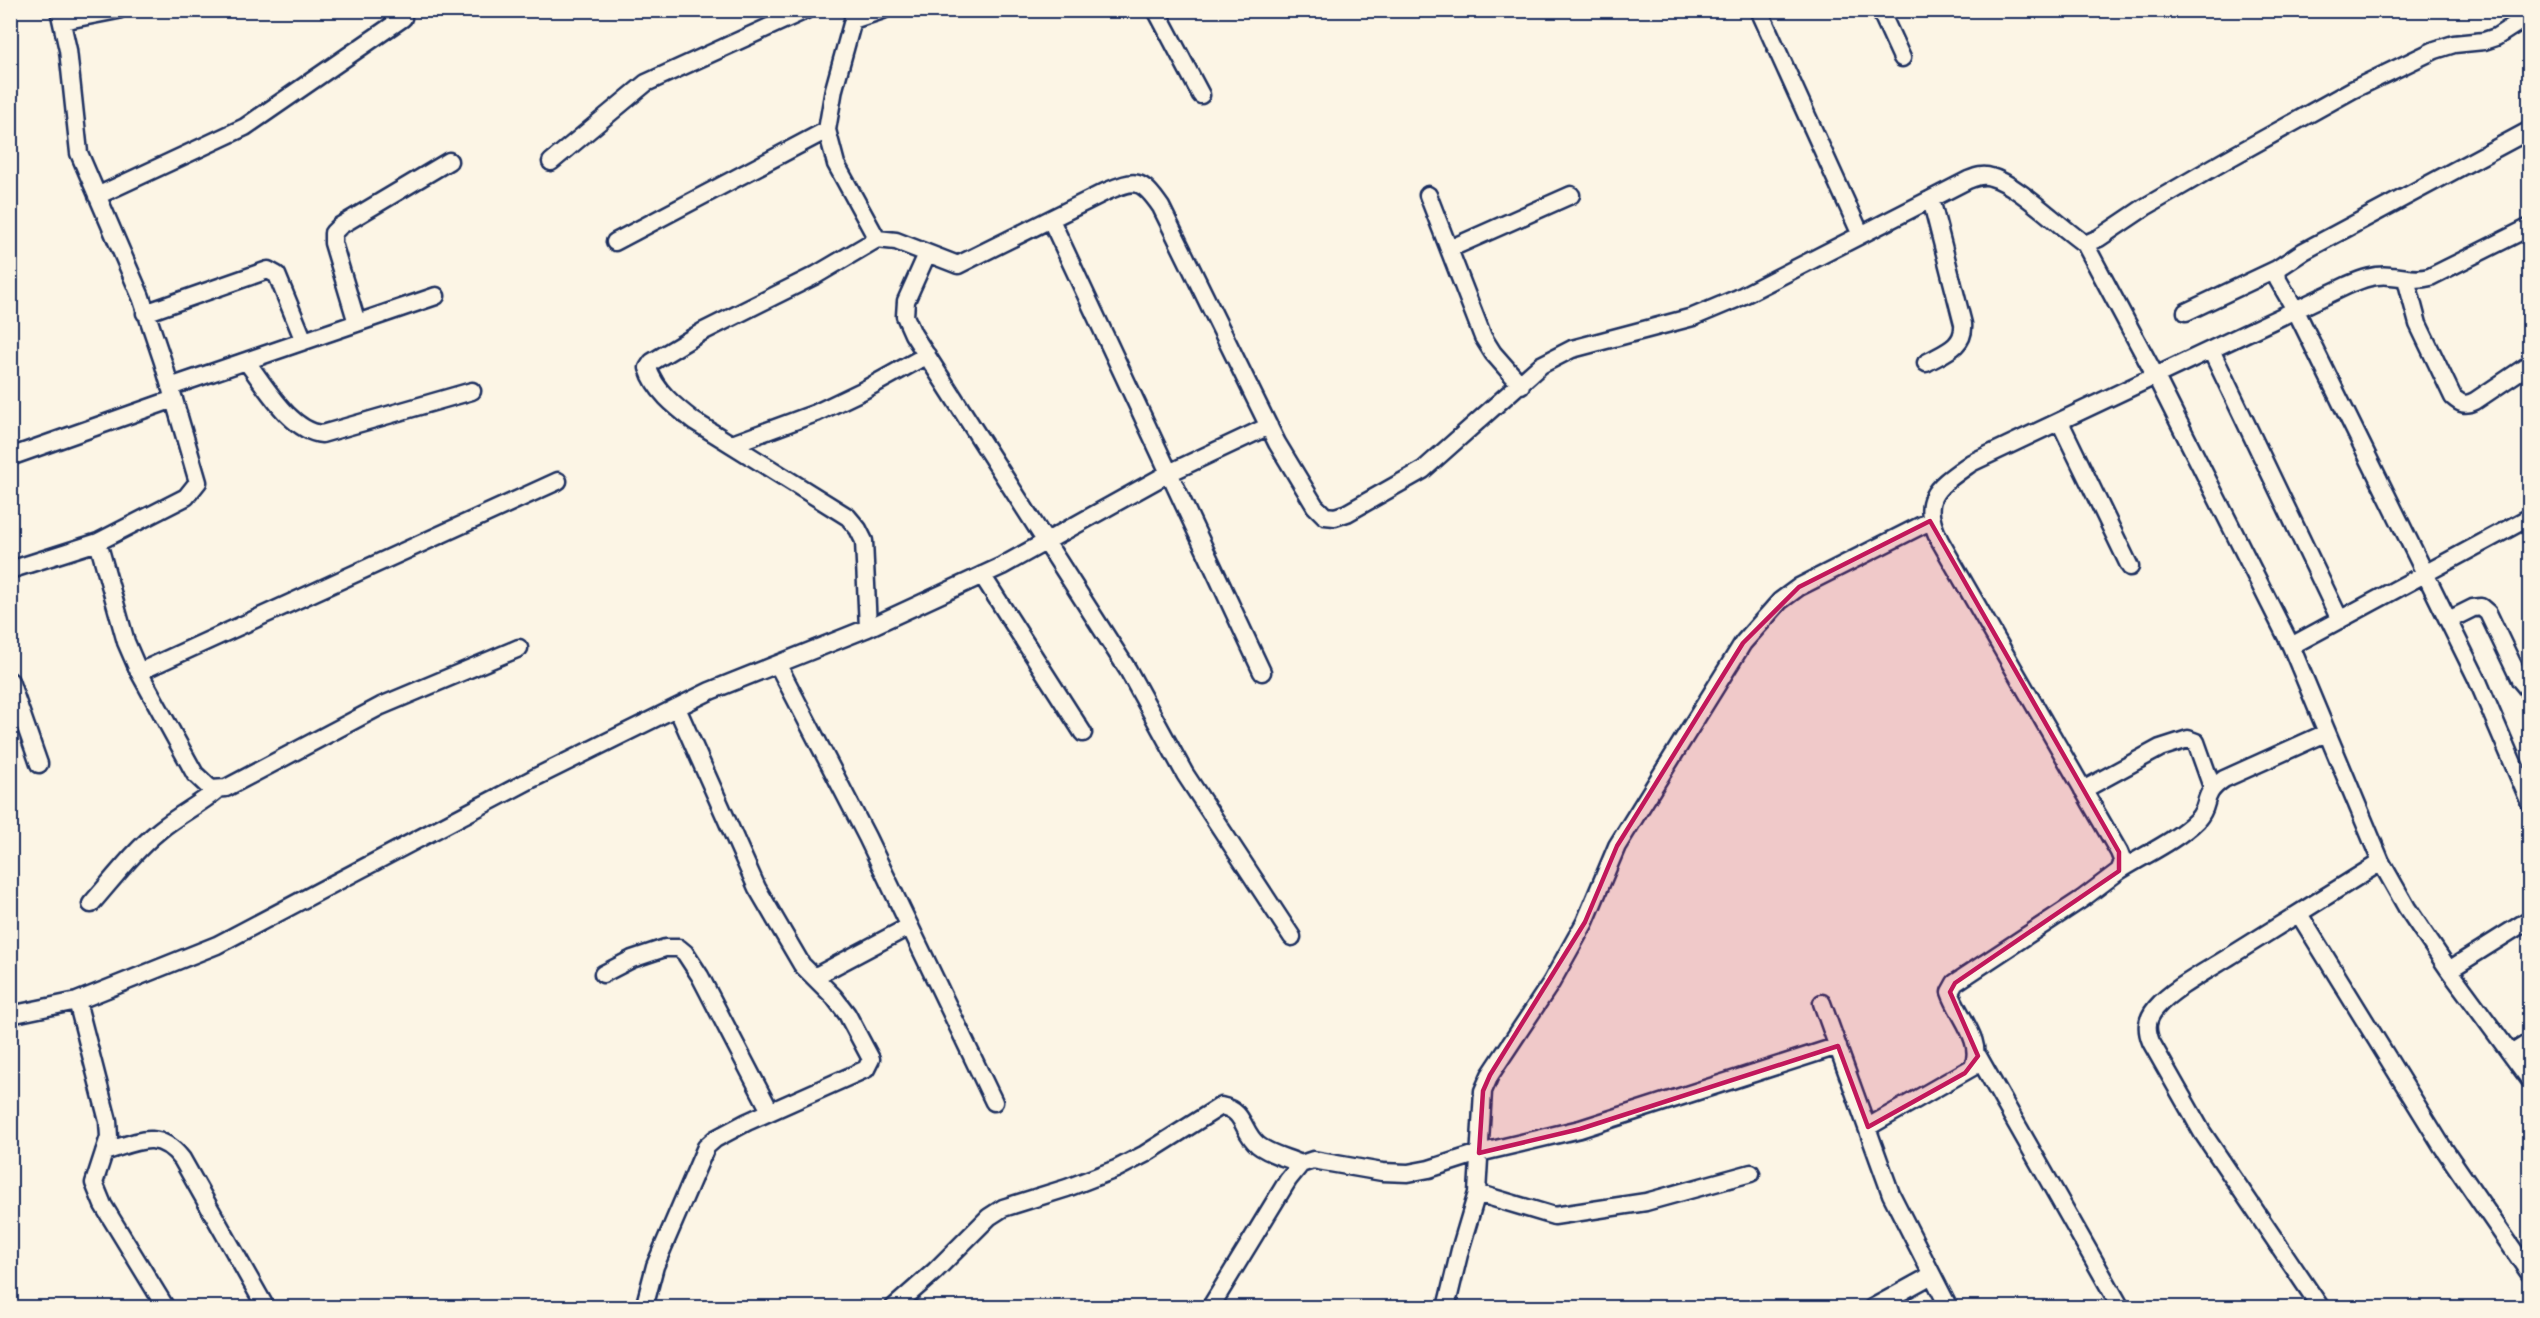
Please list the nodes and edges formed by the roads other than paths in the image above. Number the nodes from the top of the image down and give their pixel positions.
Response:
1 (118, 10) edge
2 (806, 10) edge
3 (883, 10) edge
4 (1156, 10) edge
5 (1759, 10) edge
6 (1880, 10) edge
7 (2529, 12) edge
8 (853, 15) edge
9 (61, 16) edge
10 (402, 18) dead end
11 (1902, 58) dead end
12 (1201, 95) dead end
13 (827, 130) junction
14 (2529, 130) edge
15 (449, 161) dead end
16 (551, 162) dead end
17 (1428, 195) dead end
18 (1571, 195) dead end
19 (97, 196) junction
20 (1931, 199) junction
21 (1051, 220) junction
22 (2529, 227) edge
23 (1861, 236) junction
24 (877, 239) junction
25 (615, 242) dead end
26 (2085, 244) junction
27 (1449, 249) junction
28 (927, 254) junction
29 (2277, 269) junction
30 (2406, 279) junction
31 (436, 296) dead end
32 (2295, 311) junction
33 (2186, 312) dead end
34 (145, 313) junction
35 (357, 323) junction
36 (304, 341) junction
37 (2211, 350) junction
38 (927, 355) junction
39 (246, 361) junction
40 (1926, 363) dead end
41 (2529, 364) edge
42 (2156, 376) junction
43 (1521, 384) junction
44 (472, 391) dead end
45 (172, 393) junction
46 (2060, 422) junction
47 (1269, 426) junction
48 (732, 444) junction
49 (10, 458) edge
50 (1168, 473) junction
51 (558, 481) dead end
52 (2529, 517) edge
53 (1930, 521) junction
54 (1047, 541) junction
55 (98, 542) junction
56 (2130, 567) dead end
57 (10, 570) edge
58 (2426, 573) junction
59 (982, 575) junction
60 (2340, 620) junction
61 (2449, 620) junction
62 (868, 628) junction
63 (2291, 646) junction
64 (519, 648) dead end
65 (778, 665) junction
66 (139, 672) junction
67 (1262, 672) dead end
68 (10, 681) edge
69 (2529, 692) edge
70 (677, 708) junction
71 (1083, 733) dead end
72 (2326, 733) junction
73 (39, 764) dead end
74 (2212, 787) junction
75 (217, 790) junction
76 (2083, 790) junction
77 (2529, 803) edge
78 (2381, 862) junction
79 (2119, 872) junction
80 (91, 904) dead end
81 (2299, 914) junction
82 (2529, 919) edge
83 (910, 926) junction
84 (1292, 937) dead end
85 (2449, 970) junction
86 (603, 974) dead end
87 (814, 977) junction
88 (77, 1000) junction
89 (1822, 1003) dead end
90 (10, 1015) edge
91 (2529, 1042) edge
92 (1838, 1046) junction
93 (2511, 1054) junction
94 (1978, 1056) junction
95 (2529, 1080) edge
96 (994, 1102) dead end
97 (770, 1112) junction
98 (1868, 1127) junction
99 (104, 1152) junction
100 (1479, 1153) junction
101 (1301, 1164) junction
102 (1751, 1173) dead end
103 (1477, 1193) junction
104 (2529, 1274) edge
105 (1932, 1275) junction
106 (166, 1308) edge
107 (266, 1308) edge
108 (644, 1308) edge
109 (893, 1308) edge
110 (1210, 1308) edge
111 (1446, 1308) edge
112 (1872, 1308) edge
113 (1949, 1308) edge
114 (2121, 1308) edge
115 (2320, 1308) edge

1 - 9 street
2 - 16 street
3 - 8 street
4 - 12 street
5 - 23 street
6 - 11 street
7 - 26 street
8 - 13 street
9 - 19 street
10 - 19 street
13 - 24 street
13 - 25 street
14 - 29 street
15 - 35 street
17 - 27 street
18 - 27 street
19 - 34 street
20 - 23 street
20 - 26 street
20 - 40 street
21 - 28 street
21 - 47 street
21 - 50 street
22 - 30 street
23 - 43 street
24 - 28 street
24 - 48 street
26 - 42 street
27 - 43 street
28 - 38 street
29 - 32 street
29 - 33 street
30 - 32 street
30 - 41 street
31 - 35 street
32 - 37 street
32 - 58 street
34 - 36 street
34 - 45 street
35 - 36 street
36 - 39 street
37 - 42 street
37 - 60 street
38 - 48 street
38 - 54 street
39 - 44 street
39 - 45 street
42 - 46 street
42 - 63 street
43 - 47 street
45 - 49 street
45 - 55 street
46 - 53 street
46 - 56 street
47 - 50 street
48 - 62 street
50 - 54 street
50 - 67 street
51 - 66 street
52 - 58 street
53 - 76 street
53 - 100 street
54 - 59 street
54 - 84 street
55 - 57 street
55 - 66 street
58 - 60 street
58 - 61 street
59 - 62 street
59 - 71 street
60 - 63 street
61 - 69 street
61 - 77 street
62 - 65 street
63 - 72 street
64 - 75 street
65 - 70 street
65 - 83 street
66 - 75 street
68 - 73 street
70 - 87 street
70 - 88 street
72 - 74 street
72 - 78 street
74 - 76 street
74 - 79 street
75 - 80 street
76 - 79 street
78 - 81 street
78 - 85 street
79 - 94 street
81 - 104 street
81 - 115 street
82 - 85 street
83 - 87 street
83 - 96 street
85 - 93 street
86 - 97 street
87 - 97 street
88 - 90 street
88 - 99 street
89 - 92 street
91 - 93 street
92 - 98 street
92 - 100 street
93 - 95 street
94 - 98 street
94 - 114 street
97 - 108 street
98 - 105 street
99 - 106 street
99 - 107 street
100 - 101 street
100 - 103 street
101 - 109 street
101 - 110 street
102 - 103 street
103 - 111 street
105 - 112 street
105 - 113 street

